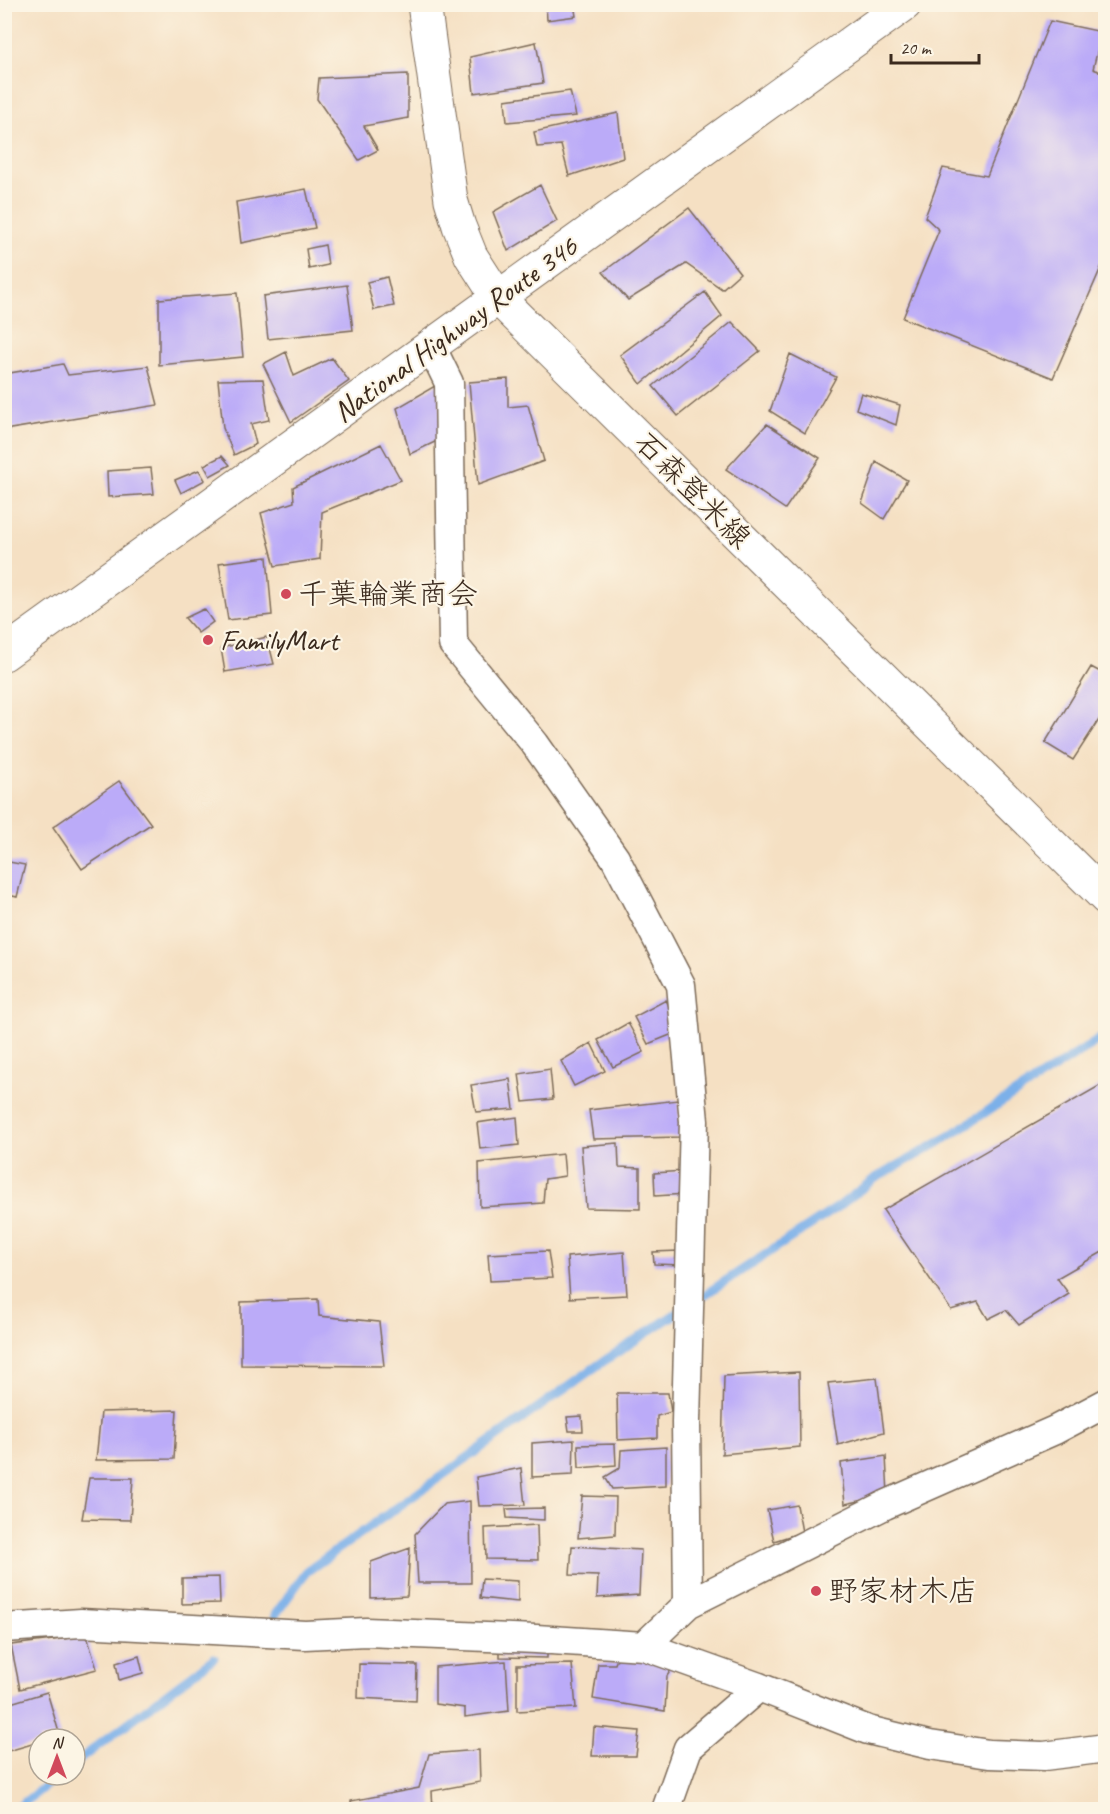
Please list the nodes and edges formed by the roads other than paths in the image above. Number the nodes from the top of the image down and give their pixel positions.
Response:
1 (424, 4) edge
2 (905, 4) edge
3 (498, 298) junction
4 (430, 346) junction
5 (4, 654) edge
6 (1106, 898) edge
7 (1106, 1403) edge
8 (688, 1604) junction
9 (4, 1629) edge
10 (644, 1646) junction
11 (759, 1687) junction
12 (1106, 1748) edge
13 (666, 1809) edge

1 - 3 main road, 石森登米線
2 - 3 main road, National Highway Route 346
3 - 4 main road, National Highway Route 346
3 - 6 main road, 石森登米線
4 - 5 main road, National Highway Route 346
4 - 8 street
7 - 8 street
8 - 10 street
9 - 10 street
10 - 11 street
11 - 12 street
11 - 13 street

